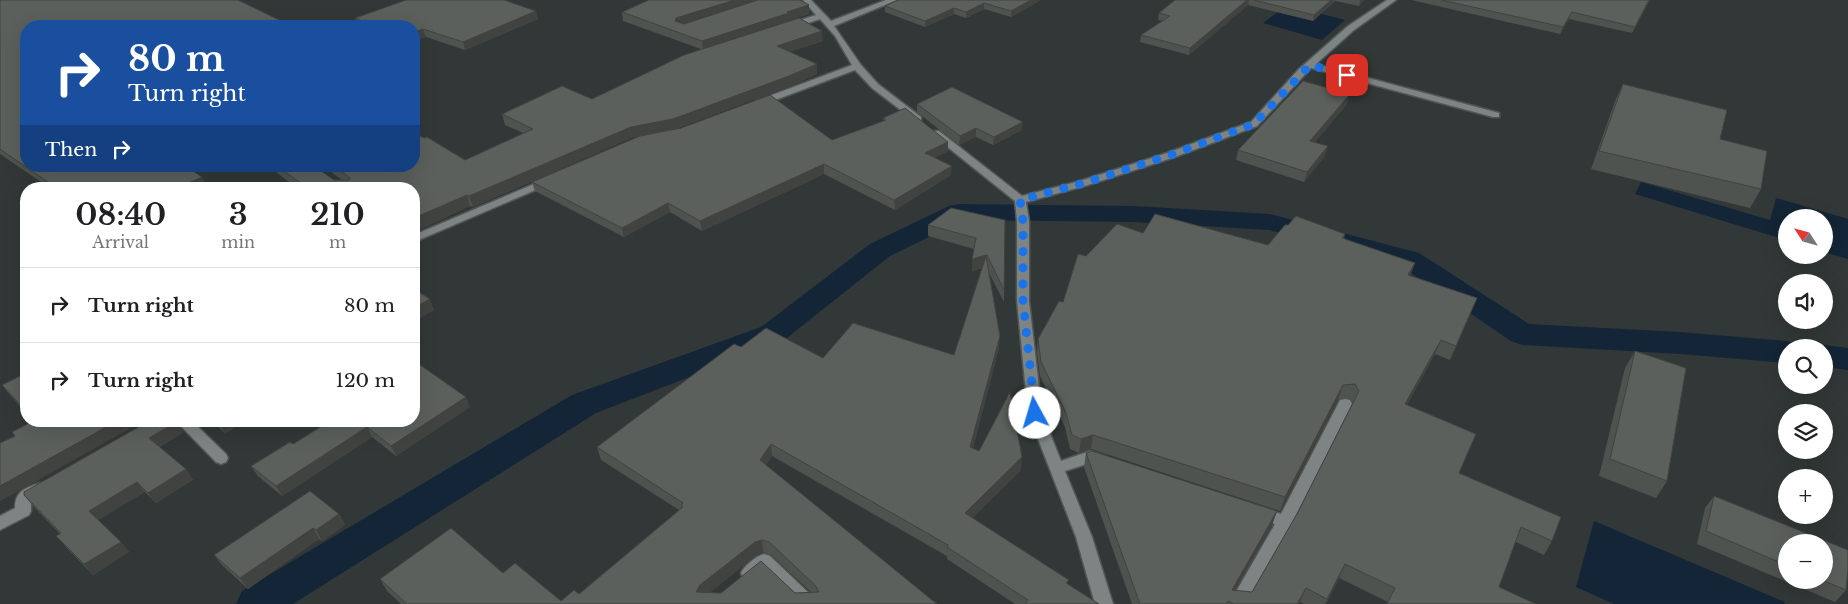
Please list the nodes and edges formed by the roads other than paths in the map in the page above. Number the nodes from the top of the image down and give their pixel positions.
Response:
1 (807, 0) edge
2 (893, 0) edge
3 (1392, 0) edge
4 (821, 16) junction
5 (830, 25) junction
6 (775, 30) edge
7 (1310, 65) junction
8 (857, 66) junction
9 (750, 106) edge
10 (1496, 115) dead end
11 (556, 178) edge
12 (1021, 210) junction
13 (420, 235) edge
14 (1345, 404) dead end
15 (189, 427) edge
16 (221, 458) dead end
17 (1118, 467) edge
18 (1057, 468) junction
19 (49, 484) edge
20 (1248, 509) edge
21 (1285, 521) junction
22 (0, 524) edge
23 (733, 586) edge
24 (809, 604) edge
25 (1104, 604) edge
26 (1238, 604) edge

1 - 4 street
2 - 5 street
3 - 7 street
4 - 5 street
4 - 6 street
5 - 8 street
7 - 10 street
7 - 12 street
8 - 9 street
8 - 12 street
11 - 13 street
12 - 18 street
14 - 21 street
15 - 16 street
17 - 18 street
18 - 25 street
19 - 22 street
20 - 21 street
21 - 26 street
23 - 24 street

